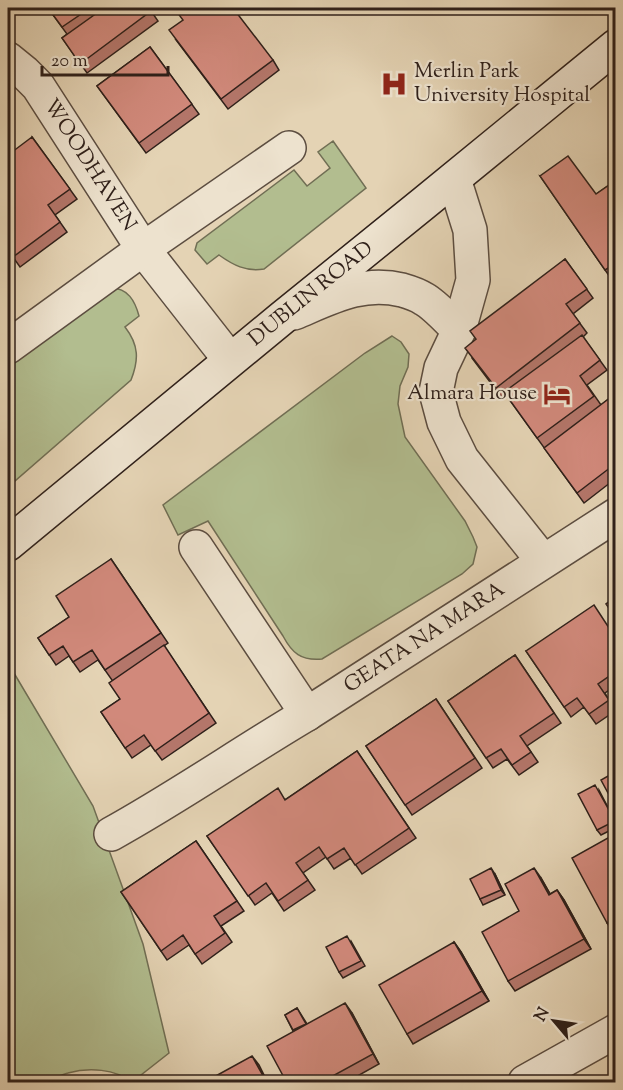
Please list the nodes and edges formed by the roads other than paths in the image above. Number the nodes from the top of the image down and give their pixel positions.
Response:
1 (615, 46) edge
2 (8, 59) edge
3 (289, 148) dead end
4 (454, 179) junction
5 (143, 249) junction
6 (282, 318) junction
7 (459, 330) junction
8 (8, 347) edge
9 (230, 360) junction
10 (615, 514) edge
11 (8, 544) edge
12 (196, 547) dead end
13 (543, 561) junction
14 (307, 714) junction
15 (111, 834) dead end
16 (612, 1041) edge
17 (525, 1083) edge

1 - 4 street, DUBLIN ROAD
2 - 5 street, WOODHAVEN
3 - 5 street, WOODHAVEN
4 - 6 street, DUBLIN ROAD
4 - 7 street
5 - 8 street, WOODHAVEN
5 - 9 street, WOODHAVEN
6 - 7 street
6 - 9 street, DUBLIN ROAD
7 - 13 street
9 - 11 street, DUBLIN ROAD
10 - 13 street, GEATA NA MARA
12 - 14 street
13 - 14 street, GEATA NA MARA
14 - 15 street, GEATA NA MARA
16 - 17 street

